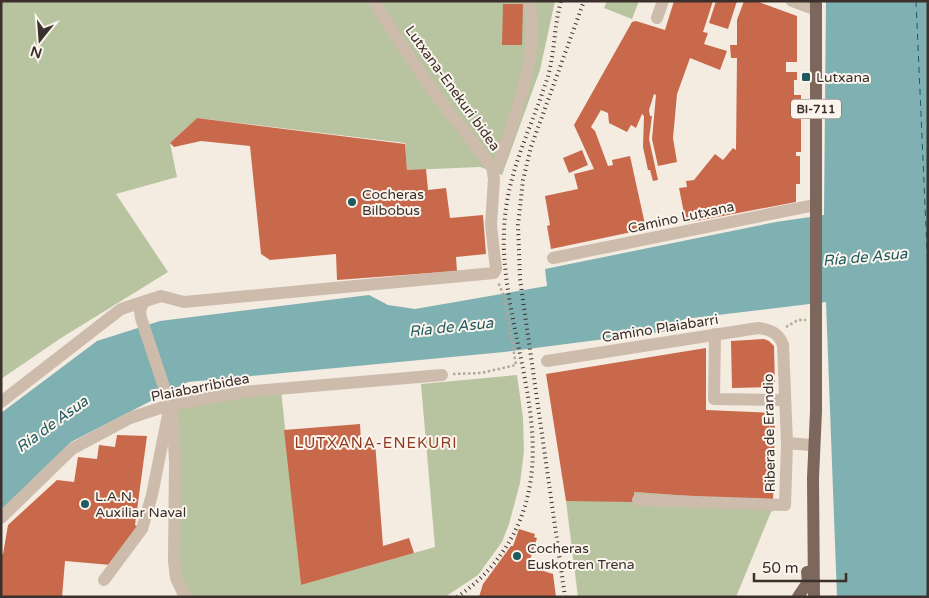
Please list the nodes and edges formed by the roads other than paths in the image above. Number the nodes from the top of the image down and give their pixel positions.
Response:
1 (374, 1) edge
2 (529, 1) edge
3 (662, 1) edge
4 (792, 1) edge
5 (816, 6) edge
6 (658, 18) dead end
7 (492, 167) junction
8 (815, 210) junction
9 (553, 258) dead end
10 (143, 303) junction
11 (715, 334) junction
12 (777, 334) joint
13 (547, 360) dead end
14 (442, 375) road end
15 (784, 400) junction
16 (1, 402) edge
17 (169, 402) junction
18 (816, 411) junction
19 (787, 443) junction
20 (810, 445) junction
21 (638, 500) dead end
22 (1, 518) edge
23 (104, 580) dead end
24 (185, 597) edge
25 (798, 597) edge
26 (814, 597) edge

1 - 7 street, Lutxana-Enekuri bidea
2 - 7 street
3 - 6 street
4 - 5 street
5 - 8 main road, BI-711
7 - 10 street
8 - 9 street, Camino Lutxana
8 - 18 main road, BI-711
10 - 16 street
10 - 17 street
11 - 12 street, Camino Plaiabarri
11 - 13 street, Camino Plaiabarri
11 - 15 street
12 - 15 street, Ribera de Erandio
14 - 17 street, Plaiabarribidea
15 - 19 street, Ribera de Erandio
17 - 22 street, Plaiabarribidea
17 - 23 street
17 - 24 street
18 - 20 main road, BI-711
18 - 26 main road, BI-711
19 - 20 street
19 - 21 street, Ribera de Erandio
20 - 25 main road, BI-711

